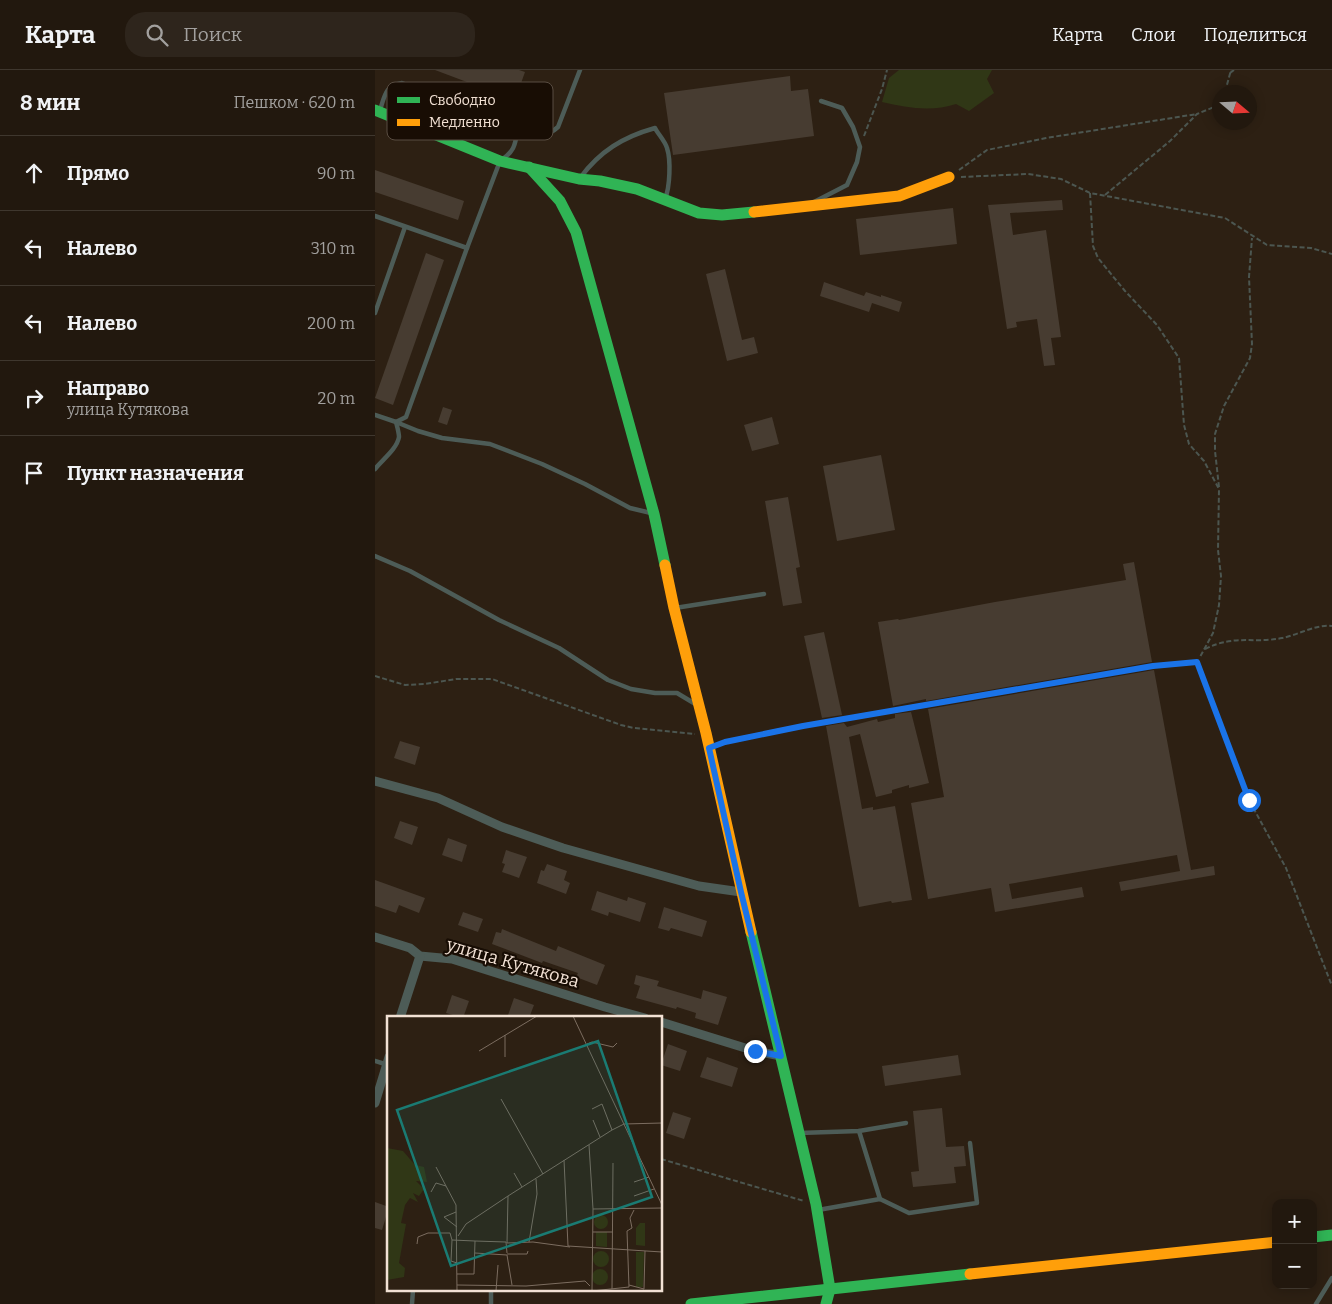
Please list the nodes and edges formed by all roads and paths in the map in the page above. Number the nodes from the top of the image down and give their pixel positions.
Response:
1 (580, 70) edge
2 (887, 70) edge
3 (1232, 70) edge
4 (1227, 85) edge
5 (387, 90) edge
6 (821, 101) dead end
7 (1212, 108) edge
8 (377, 110) edge
9 (1197, 114) junction
10 (553, 131) edge
11 (449, 140) edge
12 (516, 140) edge
13 (859, 147) junction
14 (500, 161) junction
15 (529, 168) junction
16 (949, 177) junction
17 (579, 179) junction
18 (1090, 193) junction
19 (1105, 195) junction
20 (665, 200) junction
21 (802, 208) junction
22 (375, 216) edge
23 (405, 227) junction
24 (1253, 237) junction
25 (467, 248) junction
26 (1332, 254) edge
27 (375, 313) edge
28 (375, 415) edge
29 (396, 422) junction
30 (375, 469) edge
31 (1219, 489) junction
32 (654, 514) junction
33 (375, 556) edge
34 (764, 594) dead end
35 (674, 608) junction
36 (1332, 626) edge
37 (1205, 649) junction
38 (1197, 662) junction
39 (375, 676) edge
40 (698, 706) junction
41 (705, 733) junction
42 (709, 748) junction
43 (375, 781) edge
44 (741, 892) junction
45 (375, 937) edge
46 (420, 956) junction
47 (1332, 986) edge
48 (401, 1016) edge
49 (638, 1016) edge
50 (663, 1023) edge
51 (781, 1056) junction
52 (387, 1065) edge
53 (375, 1103) edge
54 (906, 1122) dead end
55 (859, 1131) junction
56 (798, 1133) junction
57 (970, 1143) dead end
58 (663, 1160) edge
59 (880, 1199) junction
60 (817, 1207) junction
61 (1332, 1236) edge
62 (1317, 1238) edge
63 (1272, 1242) edge
64 (1332, 1278) edge
65 (830, 1289) junction
66 (691, 1304) edge
67 (826, 1304) edge
68 (1316, 1304) edge

1 - 10 lane
2 - 13 path
3 - 4 path
5 - 8 lane
6 - 13 lane
7 - 9 path
9 - 16 path
9 - 19 path
11 - 14 street
12 - 14 lane
13 - 21 lane
14 - 15 street
14 - 25 lane
15 - 17 street
15 - 32 street
16 - 18 path
16 - 21 street
17 - 20 street
17 - 20 lane
18 - 19 path
18 - 31 path
19 - 24 path
20 - 21 street
22 - 23 lane
23 - 25 lane
23 - 27 lane
24 - 26 path
24 - 31 path
25 - 29 lane
28 - 29 lane
29 - 30 lane
29 - 32 lane
31 - 37 path
32 - 35 street
33 - 40 lane
34 - 35 lane
35 - 40 street
36 - 37 path
37 - 38 path
38 - 42 lane
38 - 47 path
39 - 41 path
40 - 41 street
41 - 42 street
42 - 44 street
43 - 44 street
44 - 51 street
45 - 46 street, улица Кутякова
46 - 48 street
46 - 49 street, улица Кутякова
50 - 51 street
51 - 56 street
52 - 53 street
54 - 55 lane
55 - 56 lane
55 - 59 lane
56 - 60 street
57 - 59 lane
58 - 60 path
59 - 60 lane
60 - 65 street
61 - 62 street
63 - 65 street
64 - 68 lane
65 - 66 street
65 - 67 street

